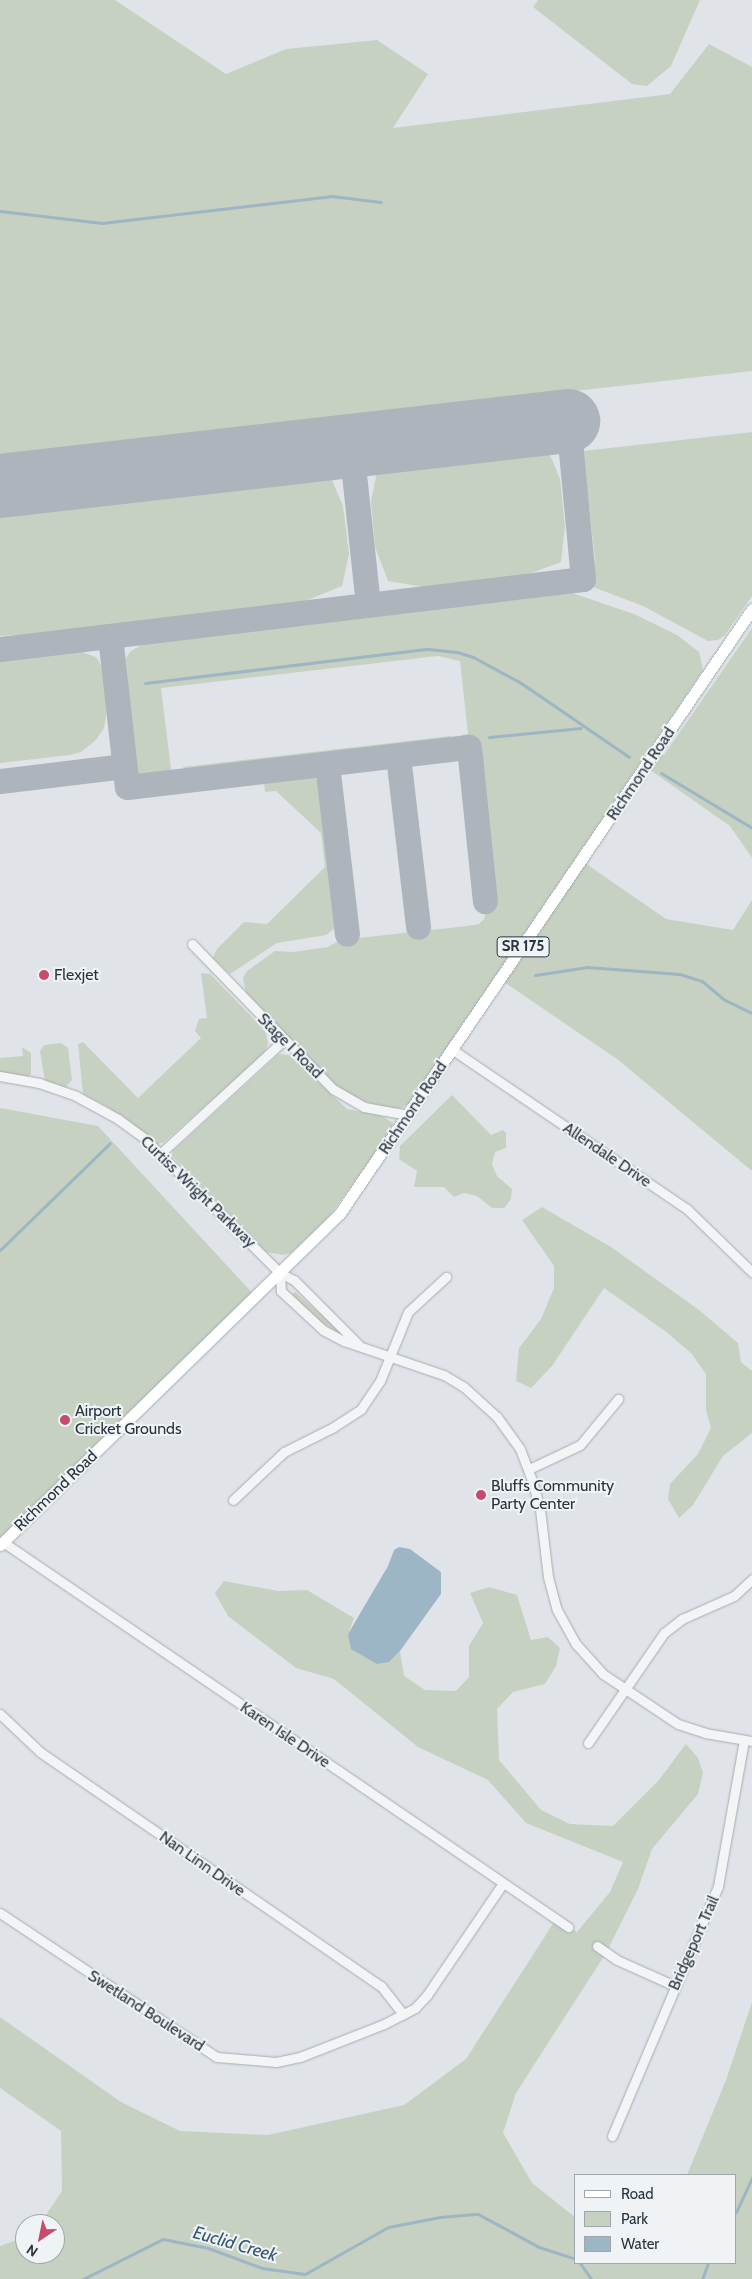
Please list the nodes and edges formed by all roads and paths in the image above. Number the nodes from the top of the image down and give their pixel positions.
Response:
1 (752, 609) edge
2 (192, 944) dead end
3 (283, 1041) junction
4 (452, 1050) junction
5 (0, 1076) edge
6 (408, 1116) junction
7 (161, 1153) junction
8 (752, 1272) edge
9 (280, 1273) junction
10 (446, 1277) dead end
11 (358, 1344) junction
12 (390, 1356) junction
13 (618, 1399) dead end
14 (529, 1469) junction
15 (233, 1500) dead end
16 (2, 1544) edge
17 (752, 1579) edge
18 (624, 1689) junction
19 (0, 1714) edge
20 (748, 1741) edge
21 (588, 1743) dead end
22 (503, 1883) junction
23 (0, 1913) edge
24 (568, 1927) dead end
25 (597, 1946) dead end
26 (675, 1986) junction
27 (403, 2014) junction
28 (612, 2136) dead end

1 - 4 main road, Richmond Road / SR 175
2 - 3 street, Stage I Road
3 - 6 street, Stage I Road
3 - 7 street
4 - 6 main road, Richmond Road / SR 175
4 - 8 street, Allendale Drive
5 - 7 street, Curtiss Wright Parkway
6 - 9 main road, Richmond Road / SR 175
7 - 9 street, Curtiss Wright Parkway
9 - 11 street, Curtiss Wright Parkway
9 - 11 street
9 - 16 main road, Richmond Road / SR 175
10 - 12 street
11 - 12 street
12 - 14 street
12 - 15 street
13 - 14 street
14 - 18 street
16 - 22 street, Karen Isle Drive
17 - 18 street
18 - 20 street
18 - 21 street
19 - 27 street, Nan Linn Drive
20 - 26 street, Bridgeport Trail
22 - 24 street, Karen Isle Drive
22 - 27 street, Swetland Boulevard
23 - 27 street, Swetland Boulevard
25 - 26 street
26 - 28 street, Bridgeport Trail

